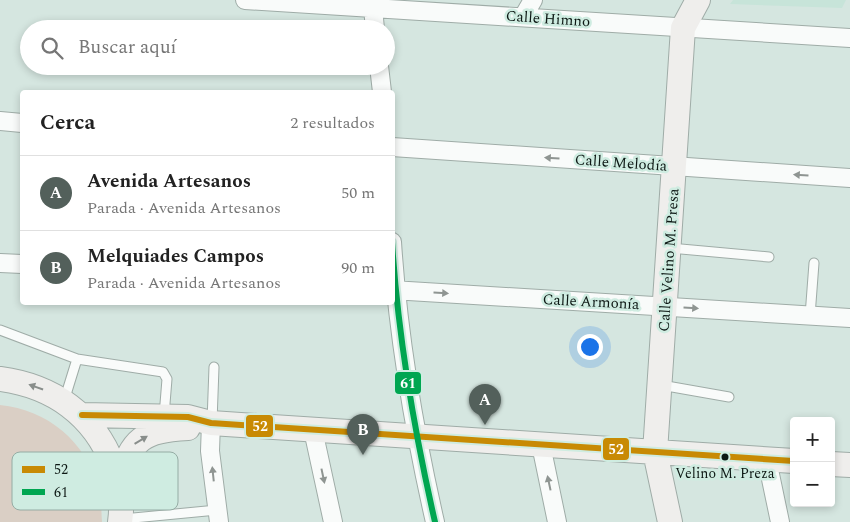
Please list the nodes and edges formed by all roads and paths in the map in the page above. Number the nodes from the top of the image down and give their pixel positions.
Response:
1 (245, 0) edge
2 (533, 0) edge
3 (698, 0) edge
4 (375, 4) edge
5 (523, 18) junction
6 (375, 20) edge
7 (683, 28) junction
8 (849, 36) edge
9 (380, 75) edge
10 (382, 90) edge
11 (0, 121) edge
12 (20, 123) edge
13 (395, 147) edge
14 (675, 167) junction
15 (850, 178) edge
16 (670, 248) junction
17 (769, 257) dead end
18 (0, 263) edge
19 (814, 263) dead end
20 (20, 264) edge
21 (395, 290) edge
22 (395, 297) edge
23 (666, 306) junction
24 (810, 316) junction
25 (850, 318) edge
26 (0, 330) edge
27 (77, 358) junction
28 (214, 367) dead end
29 (0, 379) edge
30 (661, 385) junction
31 (730, 397) dead end
32 (73, 408) junction
33 (164, 416) junction
34 (212, 423) junction
35 (313, 430) junction
36 (415, 435) junction
37 (541, 445) junction
38 (108, 452) edge
39 (129, 452) edge
40 (655, 452) junction
41 (767, 460) junction
42 (790, 461) edge
43 (835, 464) edge
44 (850, 465) edge
45 (218, 516) edge
46 (121, 521) edge
47 (332, 522) edge
48 (435, 522) edge
49 (557, 522) edge
50 (670, 522) edge
51 (780, 522) edge

1 - 4 street, Calle Himno
2 - 5 street
3 - 7 street, Calle Velino M. Presa
4 - 5 street, Calle Himno
4 - 6 street
5 - 7 street, Calle Himno
7 - 8 street, Calle Himno
7 - 14 street, Calle Velino M. Presa
9 - 10 street
11 - 12 street
14 -> 13 street, Calle Melodía
15 -> 14 street, Calle Melodía
14 - 16 street, Calle Velino M. Presa
16 - 17 lane
16 - 23 street, Calle Velino M. Presa
18 - 20 street
19 - 24 lane
21 -> 23 street, Calle Armonía
22 - 36 street
23 -> 24 street, Calle Armonía
23 - 30 street, Calle Velino M. Presa
24 - 25 street, Calle Armonía
26 - 27 lane
27 - 32 lane
27 - 33 lane
28 - 34 lane
32 -> 29 street
30 - 31 lane
30 - 40 street, Calle Velino M. Presa
32 - 33 street
32 - 38 street
33 - 34 street
34 - 35 street
39 -> 34 street
45 -> 34 street
35 - 36 street
35 -> 47 street
36 - 37 street
36 - 48 street
37 - 40 street
49 -> 37 street
40 - 41 street
40 - 50 street, Calle Velino M. Presa
41 - 42 street
41 - 51 street
43 - 44 street
45 - 46 lane

